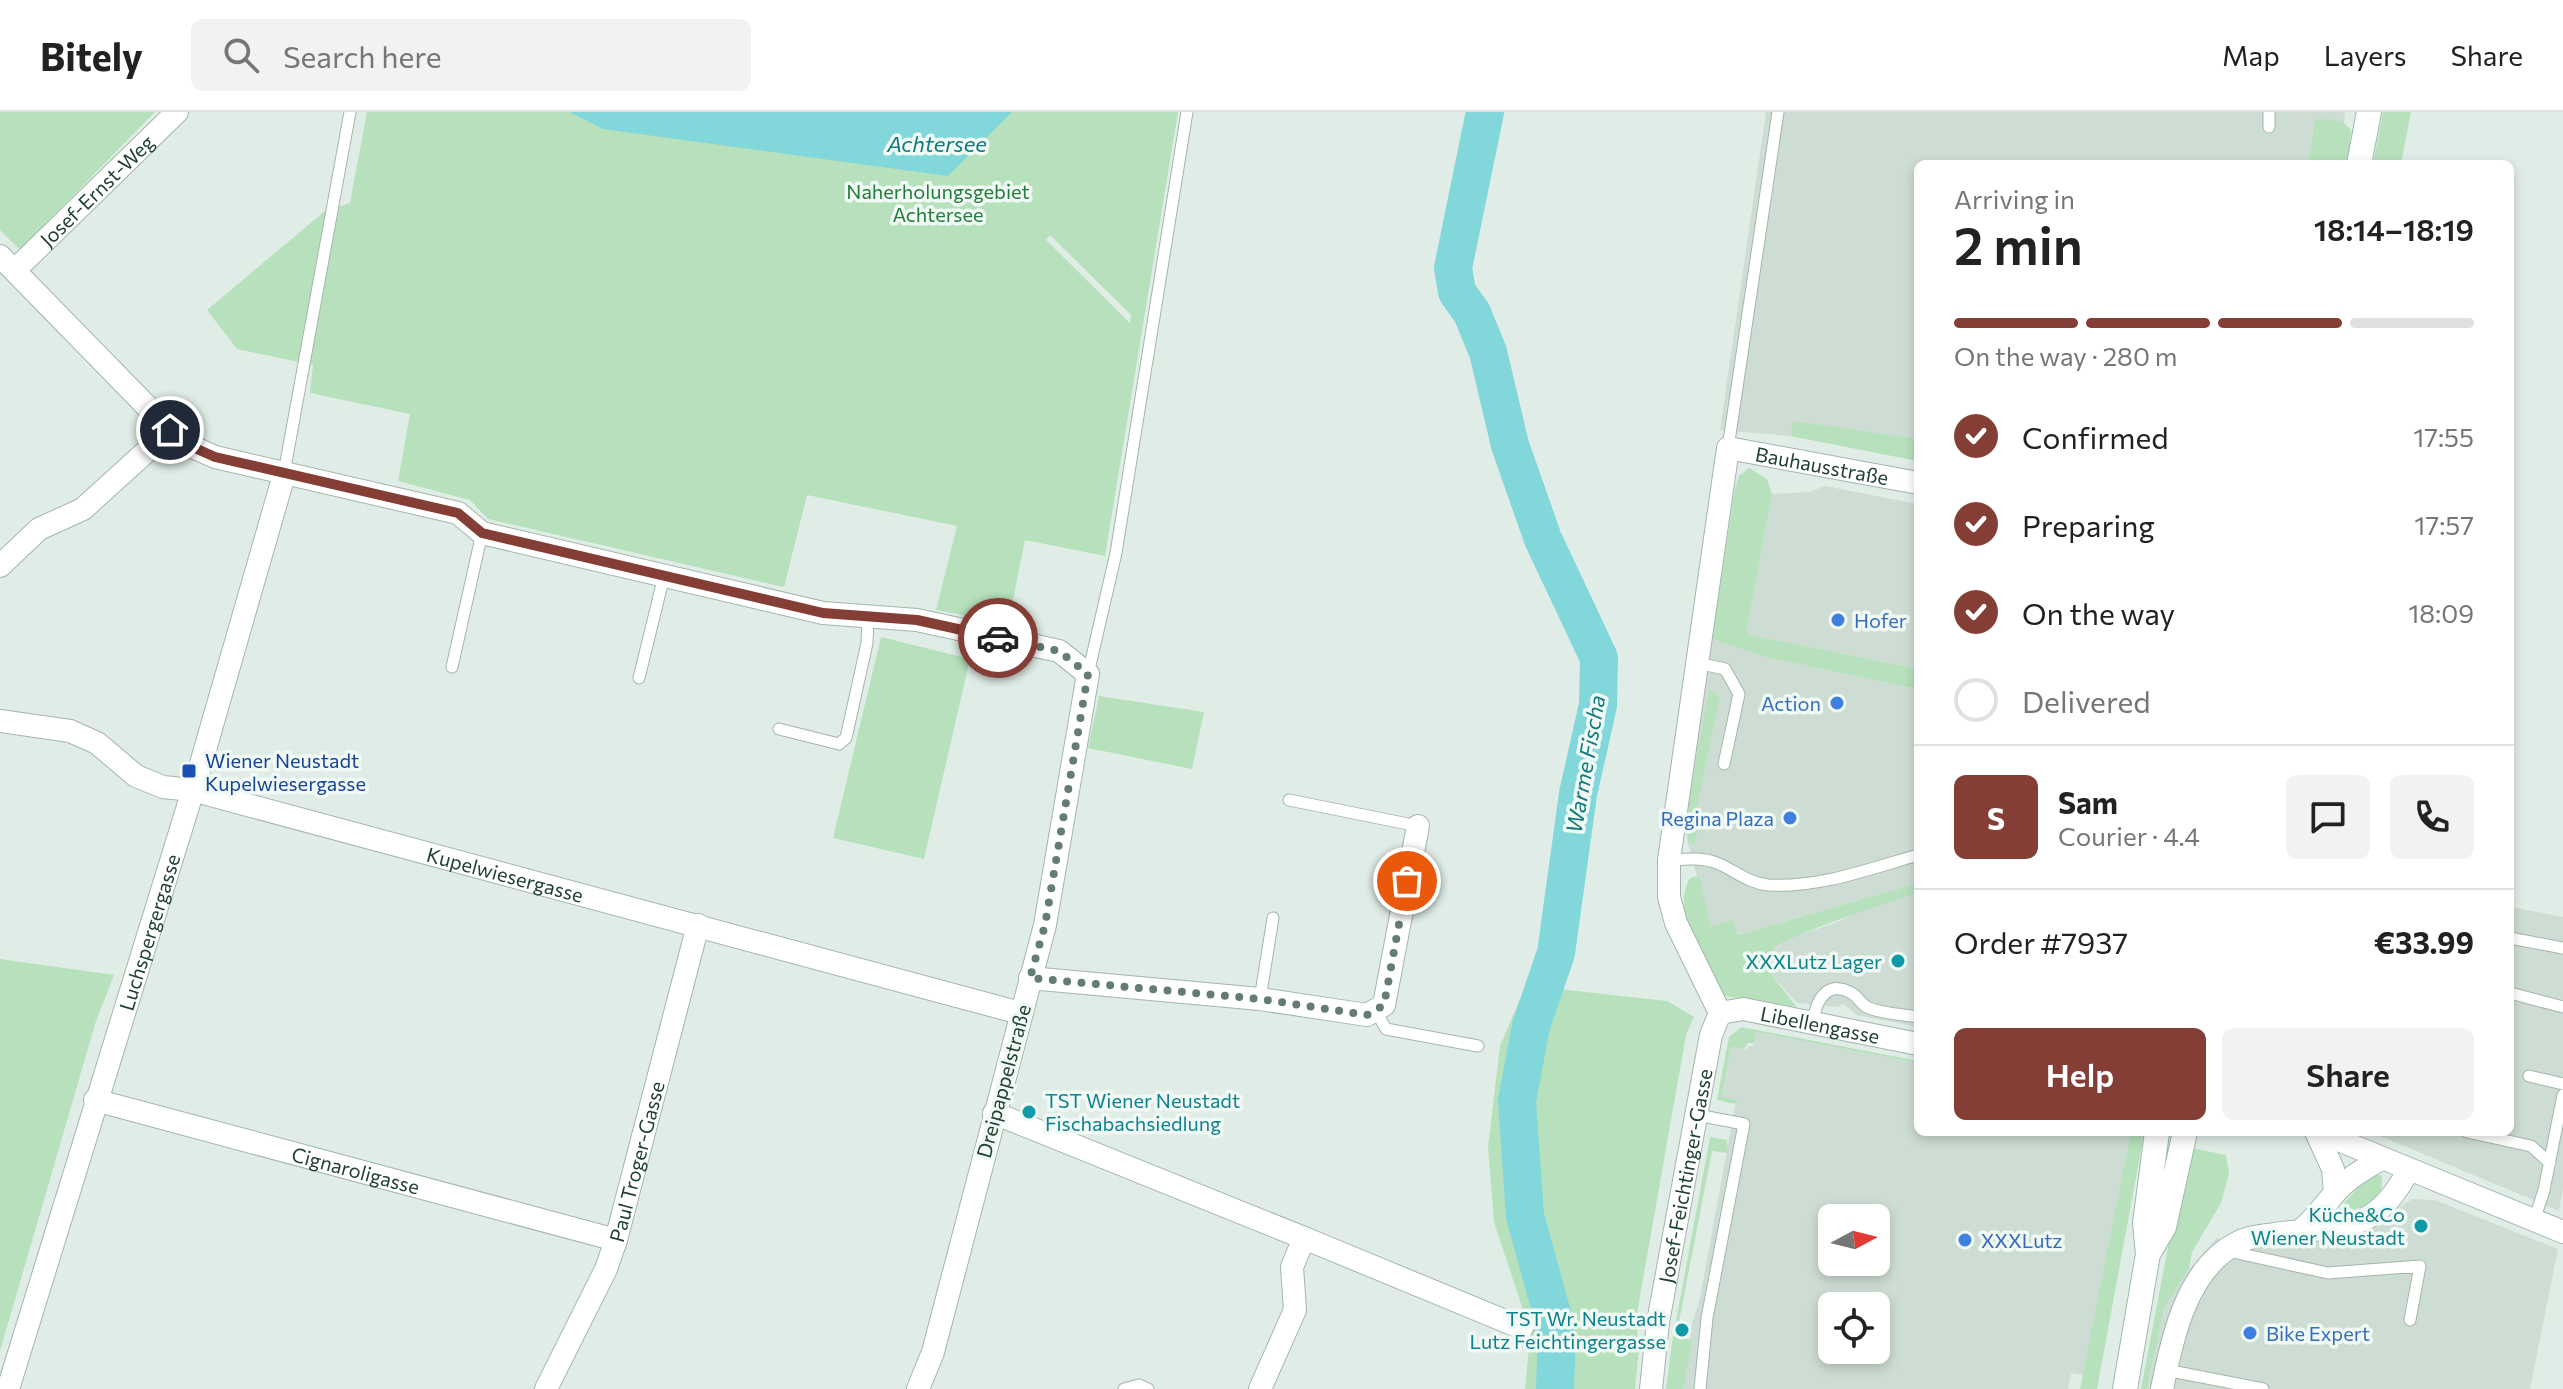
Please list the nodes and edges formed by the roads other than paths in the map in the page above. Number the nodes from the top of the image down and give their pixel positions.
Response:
1 (177, 112) edge
2 (350, 112) edge
3 (1187, 112) edge
4 (1778, 112) edge
5 (2269, 112) edge
6 (2369, 112) edge
7 (2269, 127) dead end
8 (2360, 160) edge
9 (5, 264) edge
10 (170, 430) junction
11 (1728, 448) junction
12 (284, 475) junction
13 (1914, 482) edge
14 (482, 533) junction
15 (0, 566) edge
16 (664, 576) junction
17 (868, 619) junction
18 (1697, 663) junction
19 (452, 667) dead end
20 (1088, 674) junction
21 (639, 678) dead end
22 (0, 721) edge
23 (779, 729) dead end
24 (1724, 764) dead end
25 (192, 790) junction
26 (1289, 800) dead end
27 (1418, 826) joint
28 (1914, 856) edge
29 (1669, 860) junction
30 (1273, 918) dead end
31 (698, 925) junction
32 (2514, 939) edge
33 (2563, 948) edge
34 (1030, 978) junction
35 (2514, 994) edge
36 (1260, 999) junction
37 (2563, 1007) edge
38 (1020, 1013) junction
39 (1377, 1013) junction
40 (1720, 1013) junction
41 (1914, 1016) edge
42 (1813, 1025) junction
43 (1914, 1043) edge
44 (1478, 1046) dead end
45 (2529, 1076) dead end
46 (2563, 1084) edge
47 (2563, 1095) edge
48 (95, 1100) junction
49 (994, 1113) junction
50 (1697, 1115) junction
51 (2156, 1136) edge
52 (2184, 1136) edge
53 (2320, 1136) edge
54 (2327, 1136) edge
55 (2498, 1136) edge
56 (2381, 1159) junction
57 (2550, 1163) junction
58 (2408, 1171) junction
59 (2335, 1193) junction
60 (2533, 1222) junction
61 (2300, 1231) junction
62 (2563, 1232) edge
63 (1304, 1238) junction
64 (616, 1240) junction
65 (2227, 1250) junction
66 (2148, 1254) junction
67 (2410, 1320) dead end
68 (1522, 1328) dead end
69 (2164, 1380) edge
70 (8, 1389) edge
71 (546, 1389) edge
72 (918, 1389) edge
73 (1124, 1389) edge
74 (1148, 1389) edge
75 (1260, 1389) edge
76 (1651, 1389) edge
77 (1700, 1389) edge
78 (2125, 1389) edge
79 (2263, 1389) edge

1 - 9 street, Josef-Ernst-Weg
2 - 12 lane
3 - 20 lane
4 - 11 lane
5 - 7 lane
6 - 8 main road
9 - 10 street
10 - 12 street
10 - 15 street
11 - 13 street, Bauhausstraße
11 - 18 street
12 - 14 street
12 - 25 street, Luchspergergasse
14 - 16 street
14 - 19 lane
16 - 17 street
16 - 21 lane
17 - 20 street
17 - 23 lane
18 - 24 lane
18 - 29 street
20 - 34 street, Dreipappelstraße
22 - 25 street, Kupelwiesergasse
25 - 31 street, Kupelwiesergasse
25 - 48 street, Luchspergergasse
26 - 27 lane
27 - 39 street
28 - 29 lane
29 - 40 street
30 - 36 lane
31 - 38 street, Kupelwiesergasse
31 - 64 street, Paul Troger-Gasse
32 - 33 lane
34 - 36 street
34 - 38 street, Dreipappelstraße
35 - 37 lane
36 - 39 street
38 - 49 street, Dreipappelstraße
39 - 44 lane
40 - 42 street, Libellengasse
40 - 50 street, Josef-Feichtinger-Gasse
41 - 42 lane
42 - 43 street, Libellengasse
45 - 46 lane
47 - 57 lane
48 - 64 street, Cignaroligasse
48 - 70 street, Luchspergergasse
49 - 63 street
49 - 72 street, Dreipappelstraße
50 - 76 street, Josef-Feichtinger-Gasse
50 - 77 lane
51 - 66 main road
52 - 66 main road
53 - 59 street
54 - 56 street
55 - 57 lane
56 - 58 street
56 - 59 street
57 - 60 lane
58 - 60 street
58 - 61 street
59 - 61 street
60 - 62 street
61 - 65 street
63 - 68 street
63 - 75 street
64 - 71 street, Paul Troger-Gasse
65 - 67 lane
65 - 69 street
66 - 78 main road
69 - 79 lane
73 - 74 lane

